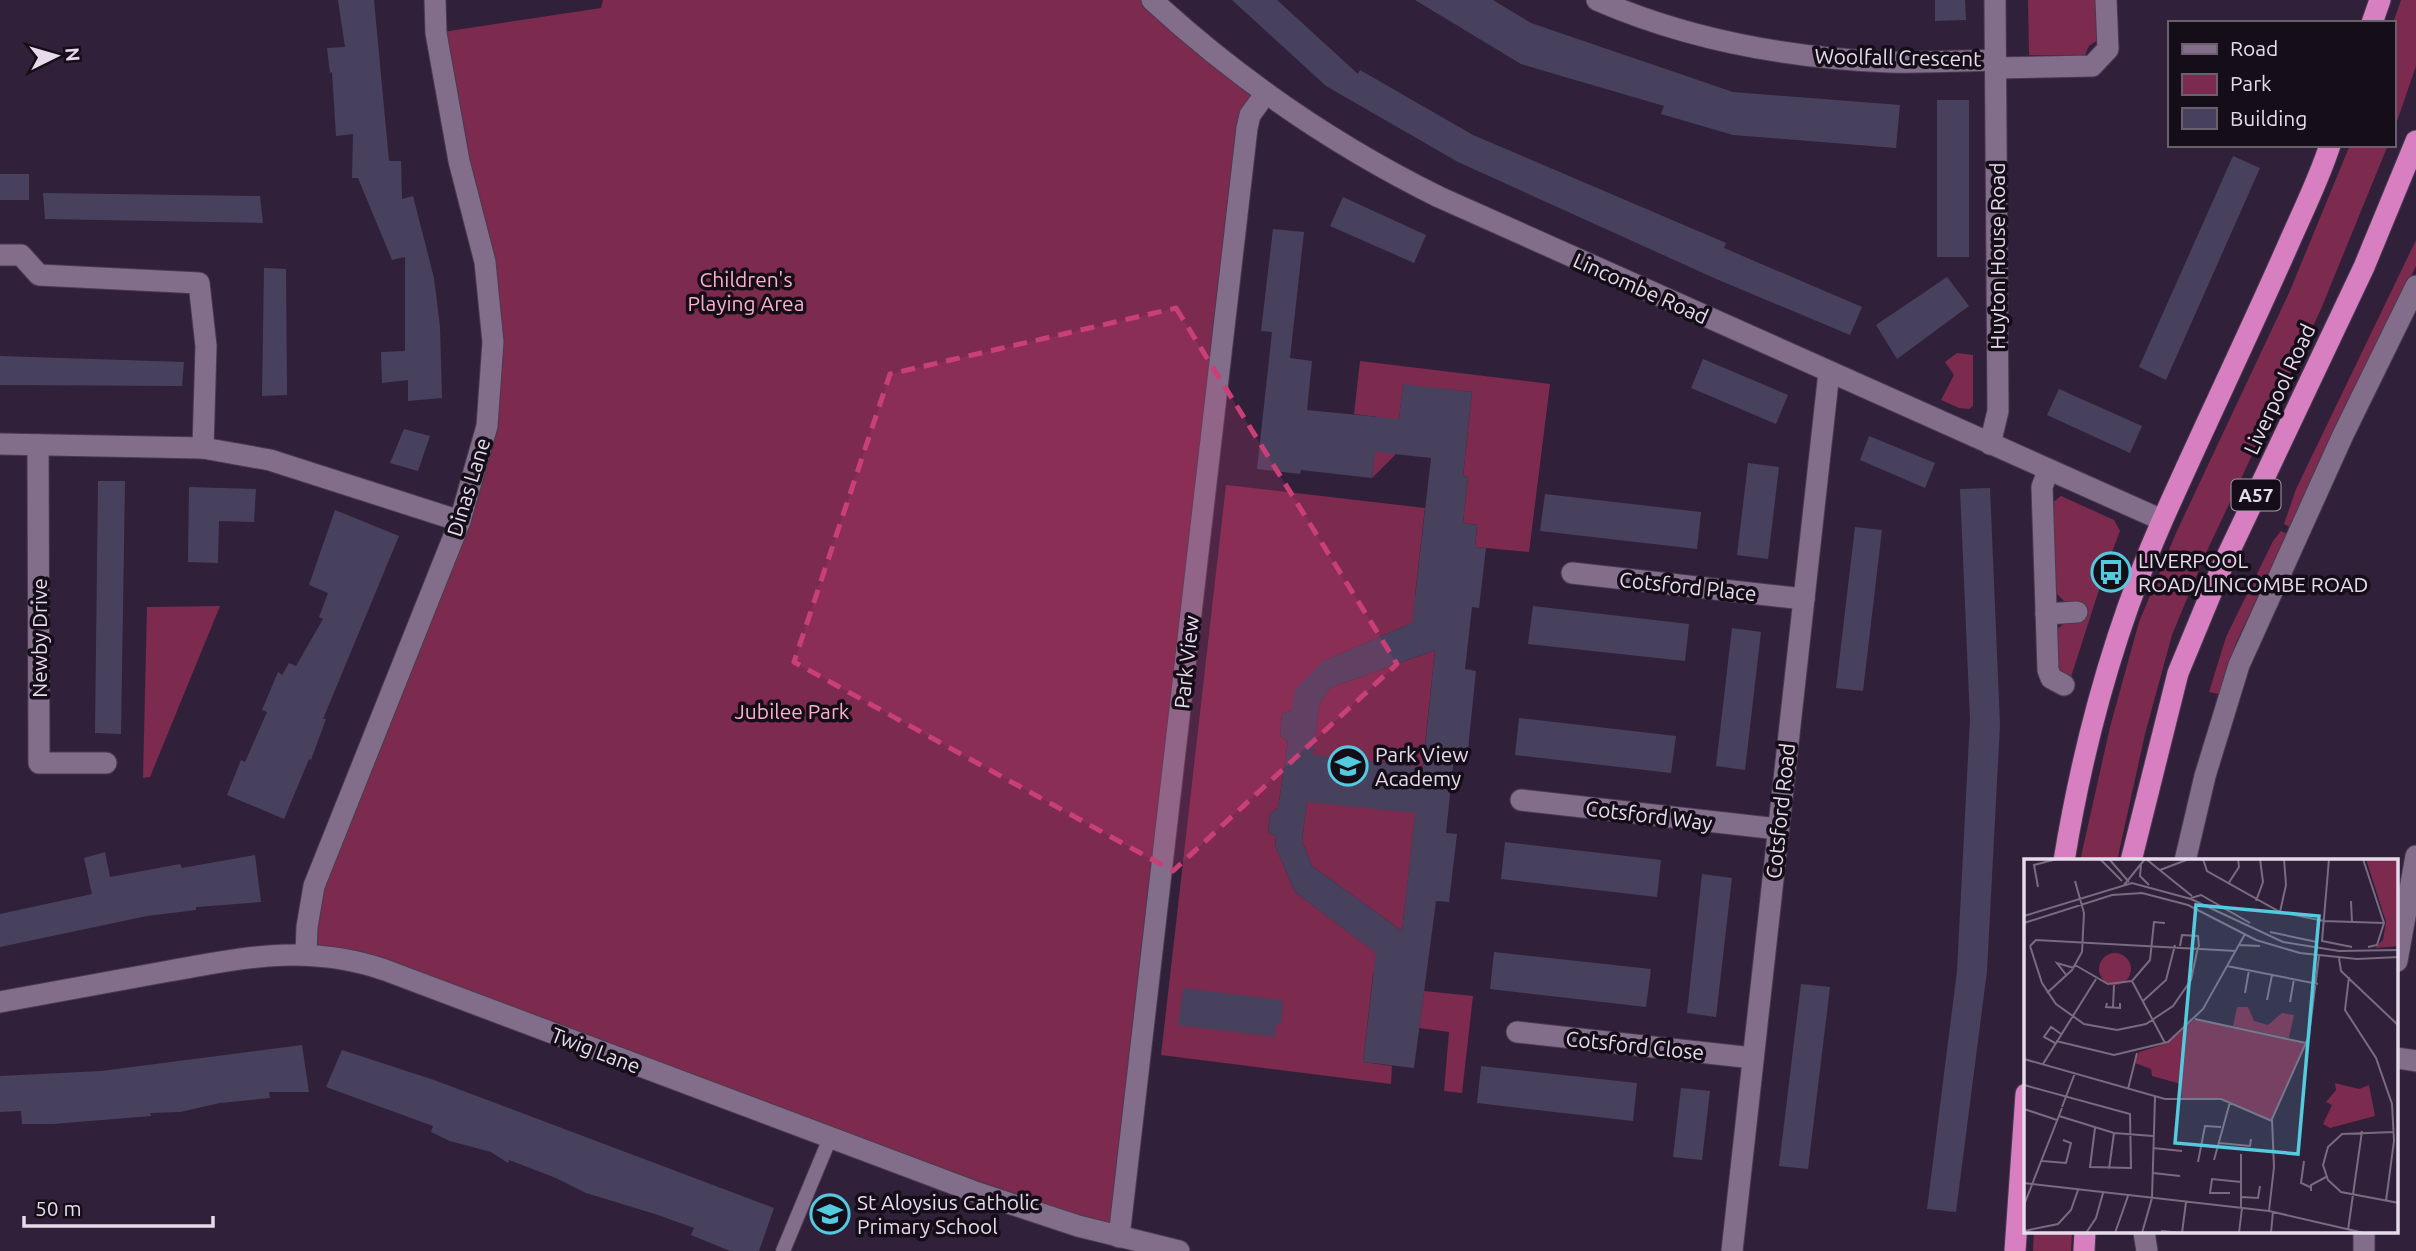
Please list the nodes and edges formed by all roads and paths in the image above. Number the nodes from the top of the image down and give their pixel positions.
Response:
1 (435, 0) edge
2 (1152, 0) edge
3 (1597, 0) edge
4 (1995, 0) edge
5 (2106, 0) edge
6 (2379, 0) edge
7 (2373, 21) edge
8 (1996, 64) junction
9 (1266, 93) junction
10 (2416, 141) edge
11 (2329, 147) edge
12 (0, 255) edge
13 (2416, 286) edge
14 (1829, 372) junction
15 (0, 444) edge
16 (1990, 444) junction
17 (38, 445) junction
18 (203, 448) junction
19 (2048, 471) junction
20 (2162, 520) junction
21 (460, 521) junction
22 (1572, 573) dead end
23 (1804, 599) junction
24 (2077, 612) dead end
25 (2046, 614) junction
26 (2064, 685) dead end
27 (106, 763) dead end
28 (1521, 800) dead end
29 (1778, 829) junction
30 (2416, 856) edge
31 (2064, 859) edge
32 (2132, 859) edge
33 (2185, 859) edge
34 (306, 954) junction
35 (2398, 955) edge
36 (0, 1002) edge
37 (1517, 1032) dead end
38 (1753, 1058) junction
39 (2398, 1058) edge
40 (2416, 1061) edge
41 (2024, 1123) edge
42 (830, 1138) junction
43 (1119, 1237) junction
44 (783, 1251) edge
45 (1179, 1251) edge
46 (1732, 1251) edge
47 (2015, 1251) edge

1 - 21 street, Dinas Lane
2 - 9 street, Lincombe Road
3 - 8 street, Woolfall Crescent
4 - 8 street, Huyton House Road
5 - 8 street
6 - 7 highway
8 - 16 street, Huyton House Road
9 - 14 street, Lincombe Road
9 - 43 street, Park View
10 - 32 highway, Liverpool Road / A57
11 - 20 highway
12 - 18 street
13 - 33 street
14 - 16 street, Lincombe Road
14 - 23 street, Cotsford Road
15 - 17 street
16 - 19 street, Lincombe Road
17 - 18 street
17 - 27 street, Newby Drive
18 - 21 street
19 - 20 street, Lincombe Road
19 - 25 street
20 - 31 highway
21 - 34 street, Dinas Lane
22 - 23 street, Cotsford Place
23 - 29 street, Cotsford Road
24 - 25 street
25 - 26 street
28 - 29 street, Cotsford Way
29 - 38 street, Cotsford Road
30 - 35 street
34 - 36 street, Twig Lane
34 - 42 street, Twig Lane
37 - 38 street, Cotsford Close
38 - 46 street, Cotsford Road
39 - 40 street
41 - 47 highway
42 - 43 street, Twig Lane
42 - 44 lane
43 - 45 street, Twig Lane

